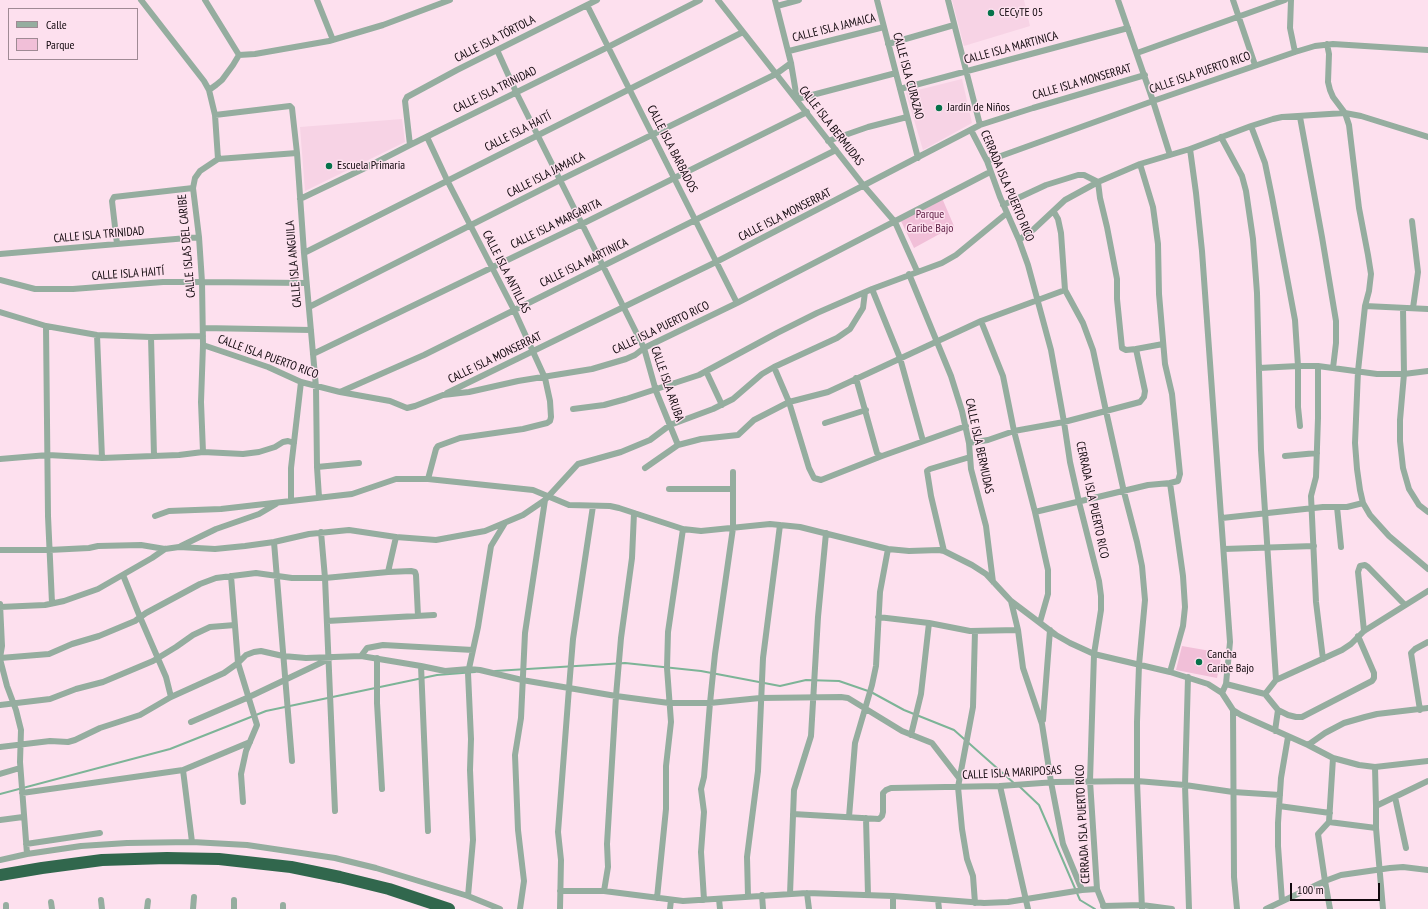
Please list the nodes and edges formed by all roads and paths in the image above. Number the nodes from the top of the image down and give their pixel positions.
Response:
1 (142, 0) edge
2 (205, 0) edge
3 (317, 0) edge
4 (450, 0) edge
5 (597, 0) edge
6 (700, 0) edge
7 (718, 0) edge
8 (799, 0) edge
9 (877, 0) edge
10 (948, 0) edge
11 (1118, 0) edge
12 (1233, 0) edge
13 (1285, 0) edge
14 (1291, 0) edge
15 (776, 3) edge
16 (587, 5) junction
17 (1239, 16) junction
18 (954, 25) junction
19 (884, 27) junction
20 (1128, 28) junction
21 (743, 32) junction
22 (333, 40) junction
23 (888, 44) junction
24 (1327, 44) junction
25 (608, 47) junction
26 (497, 50) junction
27 (1428, 50) edge
28 (789, 51) junction
29 (1295, 52) junction
30 (1137, 53) junction
31 (239, 54) junction
32 (791, 63) junction
33 (1256, 65) junction
34 (965, 72) junction
35 (776, 74) junction
36 (896, 74) junction
37 (1145, 75) junction
38 (629, 89) junction
39 (900, 89) junction
40 (209, 90) junction
41 (516, 92) junction
42 (797, 99) junction
43 (1153, 101) junction
44 (807, 112) junction
45 (1345, 114) junction
46 (215, 115) junction
47 (907, 117) junction
48 (1300, 117) junction
49 (980, 125) junction
50 (1251, 126) junction
51 (971, 130) junction
52 (538, 135) junction
53 (652, 135) junction
54 (427, 137) junction
55 (1221, 137) junction
56 (1428, 137) edge
57 (828, 141) junction
58 (410, 145) junction
59 (1190, 149) junction
60 (836, 150) junction
61 (297, 153) junction
62 (1170, 155) junction
63 (918, 158) junction
64 (218, 159) junction
65 (987, 161) junction
66 (1140, 164) junction
67 (990, 172) junction
68 (674, 178) junction
69 (447, 180) junction
70 (560, 180) junction
71 (1098, 182) junction
72 (864, 186) junction
73 (193, 188) junction
74 (300, 198) junction
75 (1003, 205) junction
76 (1054, 212) junction
77 (1007, 213) junction
78 (695, 220) junction
79 (1412, 221) dead end
80 (894, 222) junction
81 (582, 224) junction
82 (470, 226) junction
83 (199, 237) junction
84 (1019, 240) junction
85 (117, 244) junction
86 (304, 252) junction
87 (0, 254) edge
88 (716, 262) junction
89 (603, 266) junction
90 (492, 268) junction
91 (917, 271) junction
92 (909, 274) junction
93 (0, 280) edge
94 (202, 282) junction
95 (306, 283) junction
96 (872, 289) junction
97 (1065, 290) junction
98 (865, 292) junction
99 (1037, 300) junction
100 (737, 303) junction
101 (1365, 306) junction
102 (309, 307) junction
103 (624, 308) junction
104 (1403, 308) junction
105 (1413, 308) junction
106 (514, 310) junction
107 (1428, 310) edge
108 (0, 312) edge
109 (981, 321) junction
110 (46, 326) junction
111 (203, 328) junction
112 (310, 330) junction
113 (97, 335) junction
114 (203, 336) junction
115 (152, 337) junction
116 (938, 340) junction
117 (1163, 344) junction
118 (203, 345) junction
119 (644, 348) junction
120 (1136, 349) junction
121 (533, 352) junction
122 (313, 354) junction
123 (900, 358) junction
124 (1298, 366) junction
125 (1318, 366) junction
126 (774, 367) junction
127 (1259, 368) junction
128 (1333, 368) junction
129 (706, 371) junction
130 (1358, 371) junction
131 (1428, 371) edge
132 (1404, 374) junction
133 (545, 378) junction
134 (856, 378) junction
135 (301, 382) junction
136 (316, 387) junction
137 (656, 391) junction
138 (340, 392) junction
139 (443, 395) junction
140 (789, 402) junction
141 (722, 405) junction
142 (573, 409) dead end
143 (866, 410) junction
144 (1106, 411) junction
145 (1064, 422) junction
146 (825, 423) dead end
147 (670, 425) junction
148 (966, 426) junction
149 (1300, 426) dead end
150 (1014, 431) junction
151 (923, 441) junction
152 (294, 443) junction
153 (969, 443) junction
154 (678, 445) junction
155 (203, 452) junction
156 (1317, 453) junction
157 (48, 456) junction
158 (154, 456) junction
159 (882, 456) junction
160 (1284, 456) dead end
161 (970, 457) junction
162 (102, 458) junction
163 (0, 459) edge
164 (359, 463) dead end
165 (317, 467) junction
166 (645, 468) dead end
167 (733, 472) dead end
168 (428, 479) junction
169 (1170, 482) junction
170 (669, 489) dead end
171 (733, 489) junction
172 (1124, 492) junction
173 (319, 497) junction
174 (546, 498) junction
175 (291, 501) junction
176 (278, 502) junction
177 (1078, 502) junction
178 (1363, 503) junction
179 (593, 506) junction
180 (1337, 507) junction
181 (1312, 508) junction
182 (1035, 512) junction
183 (1428, 512) edge
184 (634, 513) junction
185 (1266, 513) junction
186 (155, 516) dead end
187 (1222, 518) junction
188 (505, 523) junction
189 (780, 525) junction
190 (733, 528) junction
191 (684, 529) junction
192 (321, 532) junction
193 (826, 533) junction
194 (396, 536) junction
195 (274, 542) junction
196 (1314, 546) junction
197 (179, 547) junction
198 (1340, 547) dead end
199 (1268, 548) junction
200 (165, 549) junction
201 (888, 549) junction
202 (1224, 549) junction
203 (0, 550) edge
204 (49, 550) junction
205 (944, 551) junction
206 (1428, 569) edge
207 (388, 572) junction
208 (123, 574) junction
209 (231, 576) junction
210 (277, 576) junction
211 (325, 578) junction
212 (993, 582) junction
213 (1428, 591) edge
214 (1011, 601) junction
215 (52, 603) junction
216 (1405, 605) junction
217 (0, 606) edge
218 (434, 615) dead end
219 (418, 616) junction
220 (878, 617) junction
221 (140, 618) junction
222 (327, 621) junction
223 (1040, 622) junction
224 (929, 623) junction
225 (235, 625) junction
226 (1018, 630) junction
227 (1050, 630) junction
228 (975, 631) junction
229 (1364, 631) junction
230 (1358, 636) junction
231 (1428, 642) edge
232 (473, 650) junction
233 (1094, 654) junction
234 (283, 656) junction
235 (361, 656) junction
236 (158, 658) junction
237 (330, 658) junction
238 (377, 658) junction
239 (0, 659) edge
240 (1323, 659) junction
241 (238, 663) junction
242 (1140, 665) junction
243 (421, 666) junction
244 (469, 669) junction
245 (1170, 672) junction
246 (1188, 677) junction
247 (285, 680) junction
248 (522, 680) junction
249 (1276, 680) junction
250 (1226, 684) junction
251 (569, 688) junction
252 (1222, 692) junction
253 (1265, 694) junction
254 (616, 696) junction
255 (172, 697) junction
256 (249, 697) junction
257 (814, 697) junction
258 (760, 698) junction
259 (669, 703) junction
260 (710, 703) junction
261 (14, 704) junction
262 (0, 705) edge
263 (1428, 708) edge
264 (866, 709) junction
265 (1233, 710) junction
266 (1278, 710) junction
267 (1420, 710) junction
268 (191, 722) dead end
269 (1042, 724) junction
270 (1275, 731) junction
271 (911, 735) junction
272 (1288, 737) junction
273 (250, 742) junction
274 (20, 745) junction
275 (1308, 745) junction
276 (0, 746) edge
277 (1333, 758) junction
278 (292, 761) dead end
279 (1428, 761) edge
280 (1375, 767) junction
281 (20, 768) junction
282 (183, 770) junction
283 (0, 774) edge
284 (959, 778) junction
285 (1137, 781) junction
286 (1428, 781) edge
287 (1051, 782) junction
288 (1090, 782) junction
289 (1184, 785) junction
290 (1000, 786) junction
291 (958, 787) junction
292 (382, 789) dead end
293 (1233, 792) junction
294 (22, 793) junction
295 (1280, 795) junction
296 (1395, 797) junction
297 (243, 802) dead end
298 (1279, 806) junction
299 (1376, 806) junction
300 (335, 811) dead end
301 (1330, 813) junction
302 (793, 814) junction
303 (23, 817) junction
304 (849, 817) junction
305 (866, 818) junction
306 (0, 820) edge
307 (1329, 822) junction
308 (1376, 828) junction
309 (428, 831) dead end
310 (100, 833) dead end
311 (192, 842) junction
312 (26, 844) junction
313 (1406, 848) dead end
314 (27, 854) junction
315 (0, 860) edge
316 (1380, 870) junction
317 (1428, 870) edge
318 (0, 875) edge
319 (1325, 881) junction
320 (1097, 889) junction
321 (1082, 890) junction
322 (560, 891) junction
323 (604, 891) junction
324 (807, 893) junction
325 (790, 894) junction
326 (762, 895) junction
327 (868, 895) junction
328 (468, 896) junction
329 (748, 896) junction
330 (893, 896) junction
331 (194, 897) dead end
332 (657, 898) junction
333 (1026, 898) junction
334 (719, 899) junction
335 (101, 900) dead end
336 (234, 900) dead end
337 (671, 900) junction
338 (704, 900) junction
339 (938, 900) junction
340 (148, 901) dead end
341 (1282, 901) junction
342 (51, 902) dead end
343 (975, 903) junction
344 (985, 906) edge
345 (1104, 907) edge
346 (1142, 907) edge
347 (52, 909) edge
348 (102, 909) edge
349 (147, 909) edge
350 (193, 909) edge
351 (234, 909) edge
352 (450, 909) edge
353 (500, 909) edge
354 (520, 909) edge
355 (560, 909) edge
356 (670, 909) edge
357 (720, 909) edge
358 (763, 909) edge
359 (809, 909) edge
360 (893, 909) edge
361 (939, 909) edge
362 (1028, 909) edge
363 (1172, 909) edge
364 (1189, 909) edge
365 (1237, 909) edge
366 (1266, 909) edge
367 (1330, 909) edge
368 (1383, 909) edge

1 - 40 street
2 - 31 street
3 - 22 street
4 - 22 street
5 - 16 street, CALLE ISLA TÓRTOLA
6 - 25 street, CALLE ISLA TRINIDAD
7 - 21 street, CALLE ISLA BERMUDAS
8 - 15 street
9 - 19 street, CALLE ISLA CURAZAO
10 - 18 street
11 - 20 street
12 - 17 street
13 - 17 street, CALLE ISLA MONSERRAT
14 - 29 street
15 - 28 street
16 - 25 street, CALLE ISLA BARBADOS
16 - 26 street, CALLE ISLA TÓRTOLA
17 - 30 street, CALLE ISLA MONSERRAT
17 - 33 street
18 - 23 street
18 - 34 street
19 - 23 street, CALLE ISLA CURAZAO
19 - 28 street, CALLE ISLA JAMAICA
20 - 30 street
20 - 34 street, CALLE ISLA MARTINICA
21 - 35 street, CALLE ISLA BERMUDAS
21 - 38 street, CALLE ISLA HAITÍ
22 - 31 street
23 - 36 street, CALLE ISLA CURAZAO
24 - 27 street, CALLE ISLA PUERTO RICO
24 - 29 street, CALLE ISLA PUERTO RICO
24 - 45 street
25 - 38 street, CALLE ISLA BARBADOS
25 - 41 street, CALLE ISLA TRINIDAD
26 - 41 street, CALLE ISLA ARUBA
26 - 58 street, CALLE ISLA TÓRTOLA
28 - 32 street
29 - 33 street, CALLE ISLA PUERTO RICO
30 - 37 street
31 - 40 street
32 - 35 street, CALLE ISLA JAMAICA
32 - 42 street
33 - 43 street, CALLE ISLA PUERTO RICO
34 - 39 street, CALLE ISLA MARTINICA
34 - 49 street
35 - 42 street, CALLE ISLA BERMUDAS
35 - 53 street, CALLE ISLA JAMAICA
36 - 39 street, CALLE ISLA CURAZAO
36 - 42 street
37 - 43 street
37 - 49 street, CALLE ISLA MONSERRAT
38 - 52 street, CALLE ISLA HAITÍ
38 - 53 street, CALLE ISLA BARBADOS
39 - 47 street, CALLE ISLA CURAZAO
40 - 46 street
41 - 52 street, CALLE ISLA ARUBA
41 - 54 street, CALLE ISLA TRINIDAD
42 - 44 street, CALLE ISLA BERMUDAS
43 - 62 street
43 - 65 street, CALLE ISLA PUERTO RICO
44 - 57 street, CALLE ISLA BERMUDAS
44 - 68 street, CALLE ISLA MARGARITA
45 - 48 street
45 - 56 street
45 - 101 street
46 - 61 street, CALLE ISLA ANGUILA
46 - 64 street
47 - 57 street
47 - 63 street, CALLE ISLA CURAZAO
48 - 50 street
48 - 128 street
49 - 51 street, CALLE ISLA MONSERRAT
50 - 55 street
50 - 124 street
51 - 63 street, CALLE ISLA MONSERRAT
51 - 65 street, CERRADA ISLA PUERTO RICO
52 - 69 street, CALLE ISLA HAITÍ
52 - 70 street, CALLE ISLA ARUBA
53 - 68 street, CALLE ISLA BARBADOS
53 - 70 street, CALLE ISLA JAMAICA
54 - 58 street, CALLE ISLA TRINIDAD
54 - 69 street, CALLE ISLA ANTILLAS
55 - 59 street
55 - 127 street
57 - 60 street, CALLE ISLA BERMUDAS
58 - 74 street, CALLE ISLA TRINIDAD
59 - 62 street
59 - 187 street
60 - 72 street, CALLE ISLA BERMUDAS
60 - 78 street, CALLE ISLA MARTINICA
61 - 64 street
61 - 74 street, CALLE ISLA ANGUILA
62 - 66 street
63 - 72 street, CALLE ISLA MONSERRAT
64 - 73 street, CALLE ISLAS DEL CARIBE
65 - 67 street, CERRADA ISLA PUERTO RICO
66 - 71 street
66 - 117 street
67 - 75 street, CERRADA ISLA PUERTO RICO
67 - 80 street, CALLE ISLA PUERTO RICO
68 - 78 street, CALLE ISLA BARBADOS
68 - 81 street, CALLE ISLA MARGARITA
69 - 82 street, CALLE ISLA ANTILLAS
69 - 86 street, CALLE ISLA HAITÍ
70 - 81 street, CALLE ISLA ARUBA
70 - 82 street, CALLE ISLA JAMAICA
71 - 75 street
71 - 76 street
71 - 120 street
72 - 80 street, CALLE ISLA BERMUDAS
72 - 88 street, CALLE ISLA MONSERRAT
73 - 83 street, CALLE ISLAS DEL CARIBE
73 - 85 street
74 - 86 street, CALLE ISLA ANGUILA
75 - 77 street, CERRADA ISLA PUERTO RICO
76 - 84 street
76 - 97 street
77 - 84 street, CERRADA ISLA PUERTO RICO
77 - 91 street
78 - 88 street, CALLE ISLA BARBADOS
78 - 89 street, CALLE ISLA MARTINICA
79 - 105 street
80 - 91 street, CALLE ISLA BERMUDAS
80 - 100 street, CALLE ISLA PUERTO RICO
81 - 89 street, CALLE ISLA ARUBA
81 - 90 street, CALLE ISLA MARGARITA
82 - 90 street, CALLE ISLA ANTILLAS
82 - 102 street, CALLE ISLA JAMAICA
83 - 85 street, CALLE ISLA TRINIDAD
83 - 94 street, CALLE ISLAS DEL CARIBE
84 - 99 street, CERRADA ISLA PUERTO RICO
85 - 87 street, CALLE ISLA TRINIDAD
86 - 95 street, CALLE ISLA ANGUILA
88 - 100 street, CALLE ISLA BARBADOS
88 - 103 street, CALLE ISLA MONSERRAT
89 - 103 street, CALLE ISLA ARUBA
89 - 106 street, CALLE ISLA MARTINICA
90 - 106 street, CALLE ISLA ANTILLAS
90 - 122 street, CALLE ISLA MARGARITA
91 - 92 street
92 - 96 street
92 - 116 street, CALLE ISLA BERMUDAS
93 - 94 street, CALLE ISLA HAITÍ
94 - 95 street, CALLE ISLA HAITÍ
94 - 111 street, CALLE ISLAS DEL CARIBE
95 - 102 street, CALLE ISLA ANGUILA
96 - 98 street
96 - 123 street
97 - 99 street
97 - 144 street
98 - 126 street
98 - 129 street
99 - 109 street
99 - 145 street, CERRADA ISLA PUERTO RICO
100 - 119 street, CALLE ISLA PUERTO RICO
101 - 104 street
101 - 130 street
102 - 112 street, CALLE ISLA ANGUILA
103 - 119 street, CALLE ISLA ARUBA
103 - 121 street, CALLE ISLA MONSERRAT
104 - 105 street
104 - 132 street
105 - 107 street
106 - 121 street, CALLE ISLA ANTILLAS
106 - 138 street, CALLE ISLA MARTINICA
108 - 110 street, CALLE ISLA PUERTO RICO
109 - 116 street
109 - 150 street
110 - 113 street, CALLE ISLA PUERTO RICO
110 - 157 street
111 - 112 street
111 - 114 street, CALLE ISLAS DEL CARIBE
112 - 122 street, CALLE ISLA ANGUILA
113 - 115 street, CALLE ISLA PUERTO RICO
113 - 162 street
114 - 115 street, CALLE ISLA PUERTO RICO
114 - 118 street, CALLE ISLAS DEL CARIBE
115 - 158 street
116 - 123 street
116 - 148 street, CALLE ISLA BERMUDAS
117 - 120 street
117 - 169 street
118 - 135 street, CALLE ISLA PUERTO RICO
118 - 155 street, CALLE ISLAS DEL CARIBE
119 - 133 street, CALLE ISLA PUERTO RICO
119 - 137 street, CALLE ISLA ARUBA
120 - 144 street
121 - 133 street, CALLE ISLA ANTILLAS
121 - 139 street, CALLE ISLA MONSERRAT
122 - 136 street, CALLE ISLA ANGUILA
123 - 134 street
123 - 151 street
124 - 125 street
124 - 127 street
124 - 149 street
125 - 128 street
125 - 156 street
126 - 140 street
126 - 141 street
127 - 185 street
128 - 130 street
129 - 137 street
129 - 141 street
130 - 132 street
130 - 178 street
131 - 132 street
132 - 183 street
133 - 139 street, CALLE ISLA PUERTO RICO
133 - 168 street, CALLE ISLA ANTILLAS
134 - 140 street
134 - 143 street
135 - 136 street, CALLE ISLA PUERTO RICO
135 - 152 street
136 - 138 street, CALLE ISLA PUERTO RICO
136 - 165 street, CALLE ISLA ANGUILA
137 - 142 street
137 - 147 street, CALLE ISLA ARUBA
138 - 139 street, CALLE ISLA PUERTO RICO
140 - 154 street
140 - 159 street
141 - 147 street
143 - 146 street
143 - 159 street
144 - 145 street
144 - 172 street
145 - 150 street
145 - 177 street, CERRADA ISLA PUERTO RICO
147 - 154 street, CALLE ISLA ARUBA
147 - 174 street
148 - 151 street
148 - 153 street, CALLE ISLA BERMUDAS
150 - 153 street
150 - 182 street
151 - 159 street
152 - 155 street
152 - 175 street
153 - 161 street, CALLE ISLA BERMUDAS
154 - 166 street
155 - 158 street
156 - 160 street
156 - 181 street
157 - 162 street
157 - 163 street
157 - 204 street
158 - 162 street
161 - 205 street
161 - 212 street, CALLE ISLA BERMUDAS
164 - 165 street
165 - 173 street, CALLE ISLA ANGUILA
167 - 171 street
168 - 173 street
168 - 174 street
169 - 172 street
169 - 245 street
170 - 171 street
171 - 190 street
172 - 177 street
172 - 242 street
173 - 175 street
174 - 179 street
174 - 188 street
174 - 248 street
175 - 176 street
176 - 186 street
176 - 197 street
177 - 182 street
177 - 233 street, CERRADA ISLA PUERTO RICO
178 - 180 street
178 - 206 street
179 - 184 street
179 - 251 street
180 - 181 street
180 - 198 street
181 - 185 street
181 - 196 street
182 - 223 street
184 - 191 street
184 - 254 street
185 - 187 street
185 - 199 street
187 - 202 street
188 - 194 street
188 - 232 street
189 - 190 street
189 - 193 street
189 - 258 street
190 - 191 street
190 - 260 street
191 - 259 street
192 - 194 street
192 - 195 street
192 - 211 street
193 - 201 street
193 - 257 street
194 - 207 street
195 - 197 street
195 - 210 street
196 - 199 street
196 - 240 street
197 - 200 street
199 - 202 street
199 - 249 street
200 - 204 street
200 - 208 street
201 - 205 street
201 - 220 street
202 - 250 street
203 - 204 street
204 - 215 street
205 - 212 street
207 - 211 street
207 - 219 street
208 - 215 street
208 - 221 street
209 - 210 street
209 - 221 street
209 - 225 street
210 - 211 street
210 - 234 street
211 - 222 street
212 - 214 street
213 - 216 street
214 - 223 street
214 - 226 street
215 - 217 street
216 - 229 street
216 - 229 street
217 - 239 street
218 - 219 street
219 - 222 street
220 - 224 street
220 - 264 street
221 - 236 street
221 - 239 street
222 - 237 street
223 - 227 street
224 - 228 street
224 - 271 street
225 - 236 street
225 - 241 street
226 - 228 street
226 - 269 street
227 - 233 street
227 - 269 street
228 - 284 street
229 - 230 street
230 - 240 street
230 - 266 street
231 - 267 street
232 - 235 street
232 - 244 street
233 - 242 street
233 - 288 street, CERRADA ISLA PUERTO RICO
234 - 237 street
234 - 241 street
234 - 247 street
235 - 237 street
235 - 238 street
236 - 255 street
236 - 261 street
237 - 247 street
237 - 300 street
238 - 243 street
238 - 292 street
239 - 261 street
240 - 249 street
241 - 255 street
241 - 256 street
242 - 245 street
242 - 285 street
243 - 244 street
243 - 309 street
244 - 248 street
244 - 328 street
245 - 246 street
246 - 252 street
246 - 289 street
247 - 256 street
247 - 278 street
248 - 251 street
248 - 354 street
249 - 253 street
250 - 252 street
250 - 253 street
251 - 254 street
251 - 322 street
252 - 265 street
253 - 266 street
254 - 259 street
254 - 323 street
255 - 274 street
256 - 268 street
256 - 273 street
257 - 258 street
257 - 264 street
257 - 302 street
258 - 260 street
258 - 329 street
259 - 260 street
259 - 332 street
260 - 338 street
261 - 262 street
261 - 274 street
263 - 267 street
264 - 271 street
264 - 304 street
265 - 270 street
265 - 293 street
266 - 270 street
267 - 275 street
269 - 287 street
270 - 272 street
271 - 284 street
272 - 275 street
272 - 295 street
273 - 282 street
273 - 297 street
274 - 276 street
274 - 281 street
275 - 277 street
277 - 280 street
277 - 301 street
279 - 280 street
280 - 299 street
281 - 283 street
281 - 294 street
282 - 294 street
282 - 311 street
284 - 291 street
285 - 288 street, CALLE ISLA MARIPOSAS
285 - 289 street, CALLE ISLA MARIPOSAS
285 - 346 street
286 - 296 street
287 - 288 street, CALLE ISLA MARIPOSAS
287 - 290 street, CALLE ISLA MARIPOSAS
287 - 321 street
288 - 320 street, CERRADA ISLA PUERTO RICO
289 - 293 street, CALLE ISLA MARIPOSAS
289 - 364 street
290 - 291 street, CALLE ISLA MARIPOSAS
290 - 333 street
291 - 305 street, CALLE ISLA MARIPOSAS
291 - 343 street
293 - 295 street, CALLE ISLA MARIPOSAS
293 - 365 street
294 - 303 street
295 - 298 street
296 - 299 street
296 - 313 street
298 - 301 street
298 - 341 street
299 - 308 street
301 - 307 street
302 - 304 street, CALLE ISLA MARIPOSAS
302 - 325 street
303 - 306 street
303 - 312 street
304 - 305 street, CALLE ISLA MARIPOSAS
305 - 327 street
307 - 308 street
307 - 319 street
308 - 316 street
310 - 312 street
311 - 314 street
311 - 328 street
312 - 314 street
314 - 315 street
316 - 317 street
316 - 319 street
316 - 368 street
318 - 352 highway
319 - 341 street
319 - 367 street
320 - 321 street
320 - 345 street, CERRADA ISLA PUERTO RICO
321 - 333 street
322 - 323 street
322 - 355 street
323 - 332 street
324 - 325 street
324 - 327 street
324 - 359 street
325 - 326 street
326 - 329 street
326 - 358 street
327 - 330 street
328 - 353 street
329 - 334 street
330 - 339 street
330 - 360 street
331 - 350 street
332 - 337 street
333 - 344 street
333 - 362 street
334 - 338 street
334 - 357 street
335 - 348 street
336 - 351 street
337 - 338 street
337 - 356 street
339 - 343 street
339 - 361 street
340 - 349 street
341 - 366 street
342 - 347 street
343 - 344 street
345 - 346 street
346 - 363 street

